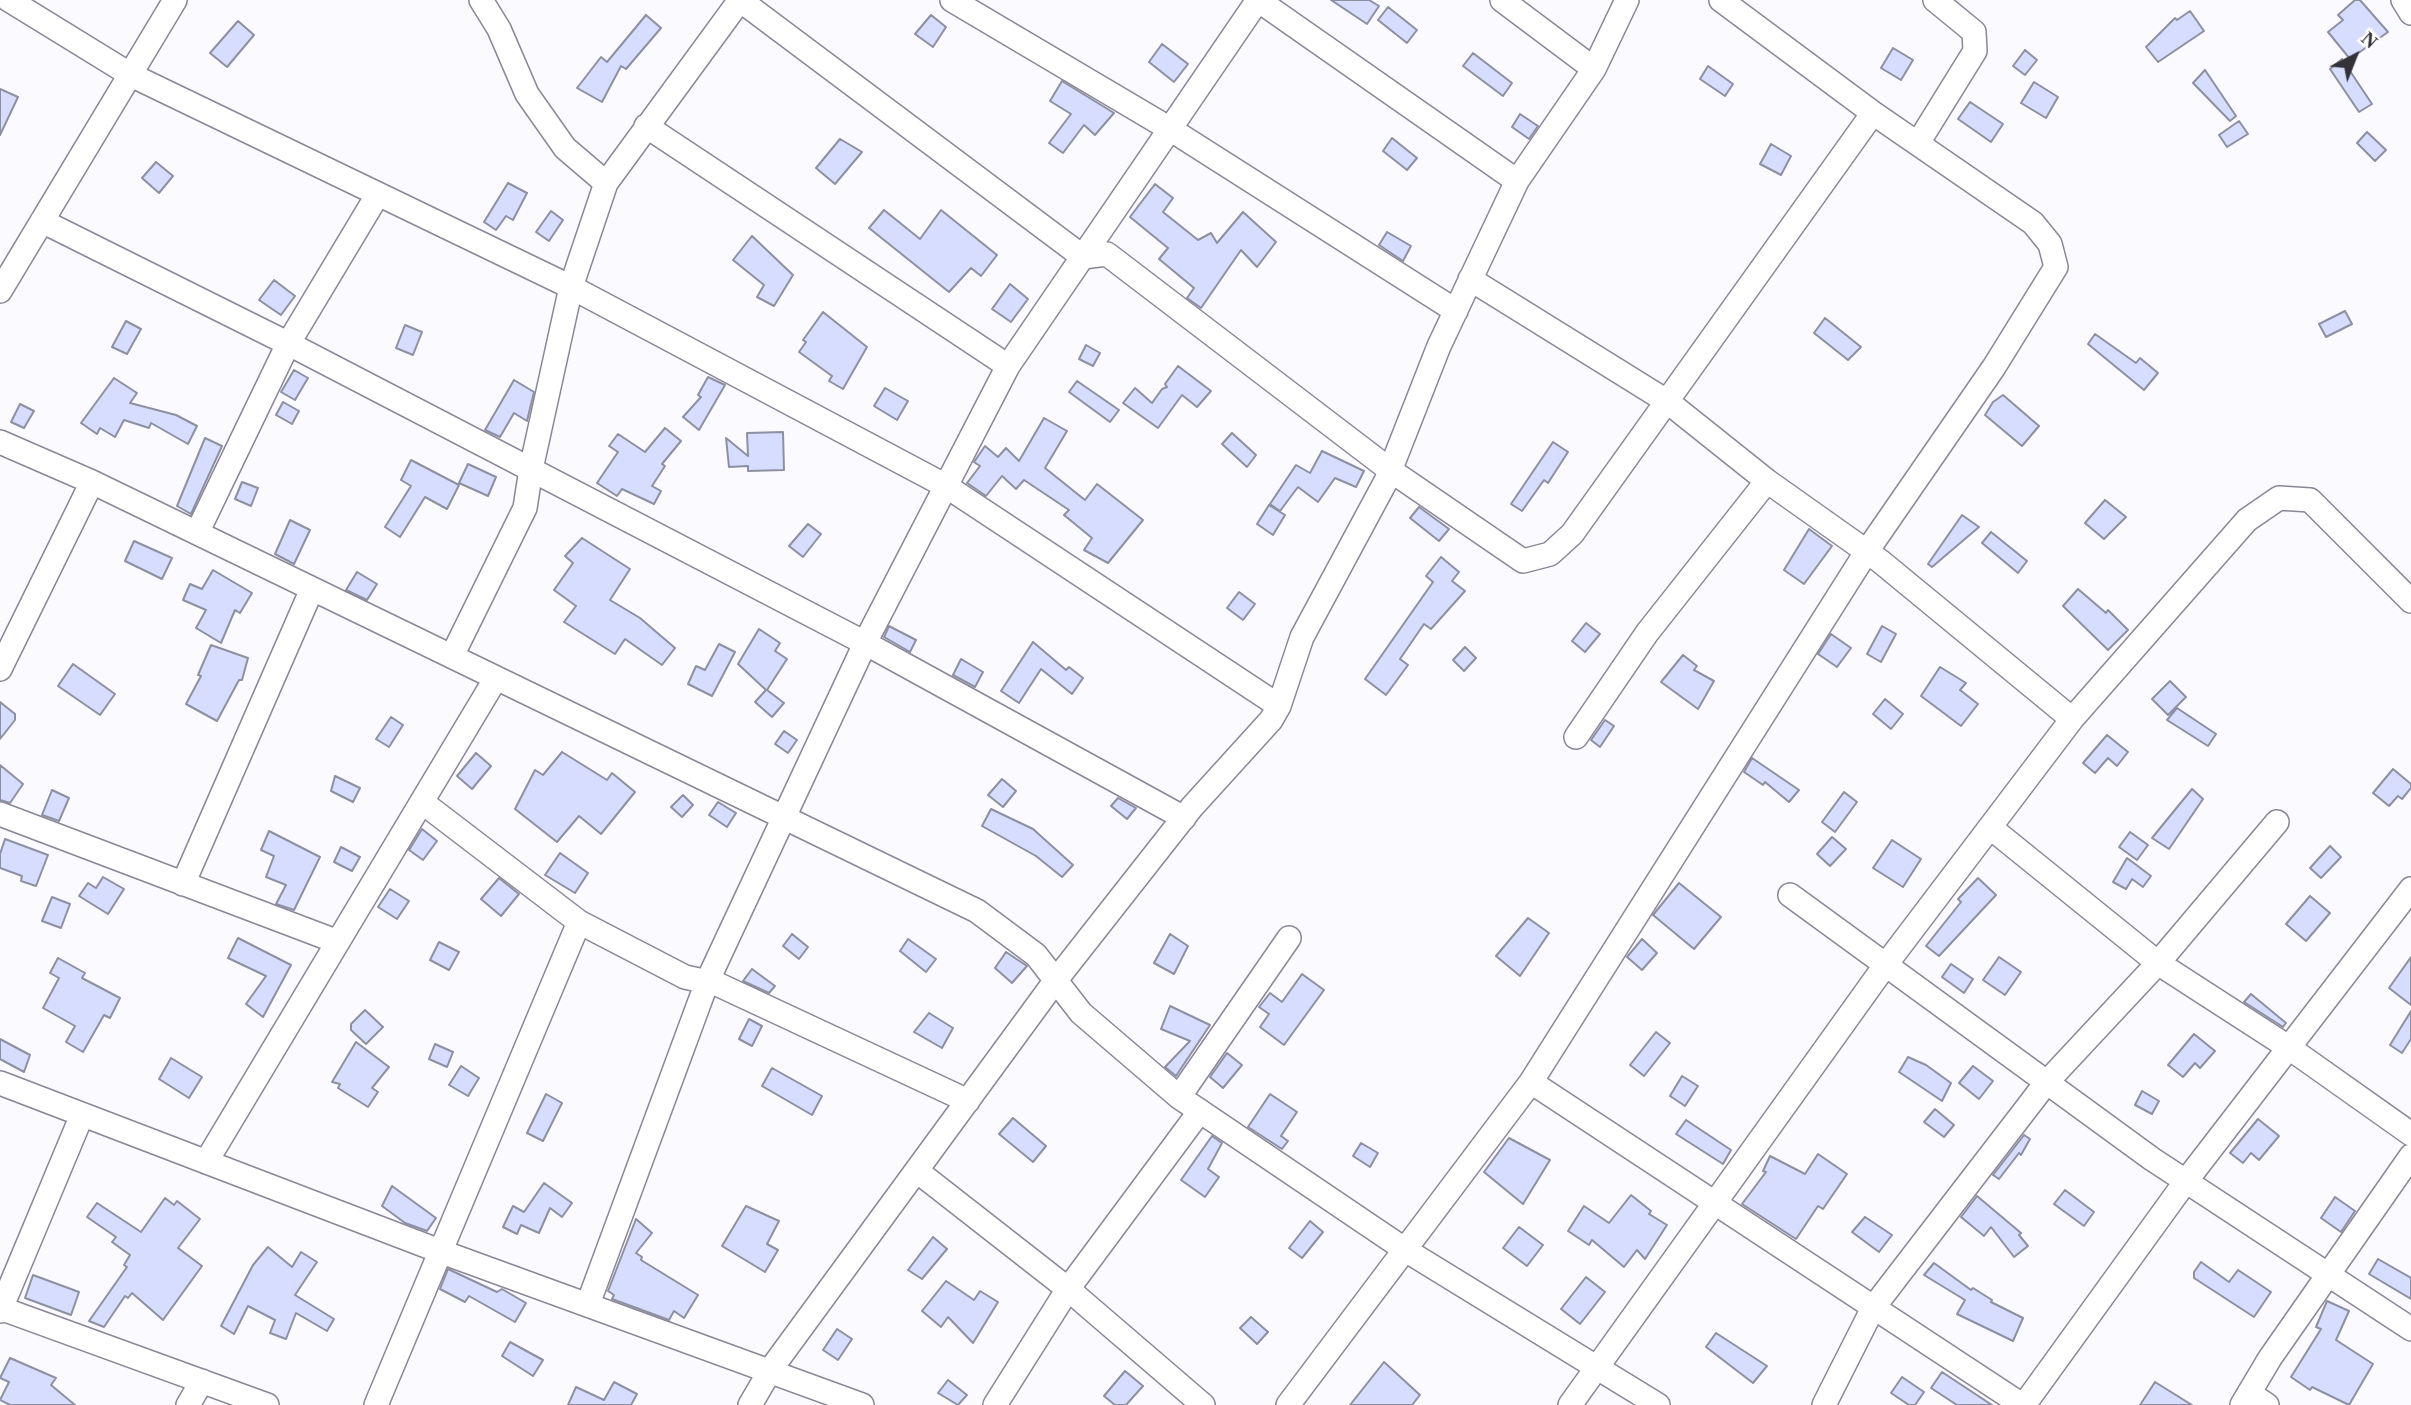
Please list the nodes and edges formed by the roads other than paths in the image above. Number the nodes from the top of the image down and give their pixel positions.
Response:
1 (9, 0) edge
2 (175, 0) edge
3 (481, 0) edge
4 (740, 0) edge
5 (952, 0) edge
6 (1258, 0) edge
7 (1502, 0) edge
8 (1627, 0) edge
9 (1721, 0) edge
10 (1935, 0) edge
11 (2403, 0) edge
12 (2411, 13) edge
13 (1594, 69) junction
14 (131, 75) junction
15 (1873, 113) junction
16 (646, 126) junction
17 (1170, 129) junction
18 (1918, 143) junction
19 (1517, 181) junction
20 (606, 183) junction
21 (378, 194) junction
22 (42, 221) junction
23 (1083, 257) junction
24 (1470, 279) junction
25 (570, 287) junction
26 (0, 290) edge
27 (1456, 311) junction
28 (288, 344) junction
29 (1008, 366) junction
30 (1668, 402) junction
31 (0, 442) edge
32 (531, 469) junction
33 (1390, 470) junction
34 (1767, 481) junction
35 (92, 482) junction
36 (946, 486) junction
37 (197, 533) junction
38 (1867, 551) junction
39 (312, 589) junction
40 (2411, 601) edge
41 (865, 643) junction
42 (452, 656) junction
43 (0, 668) edge
44 (496, 678) junction
45 (1279, 706) junction
46 (2072, 719) junction
47 (1576, 737) dead end
48 (422, 802) junction
49 (0, 814) edge
50 (784, 817) junction
51 (1184, 818) junction
52 (2277, 822) dead end
53 (1991, 828) junction
54 (183, 884) junction
55 (2411, 889) edge
56 (1790, 895) dead end
57 (579, 922) junction
58 (1289, 938) dead end
59 (338, 942) junction
60 (2158, 962) junction
61 (1884, 967) junction
62 (1056, 981) junction
63 (707, 982) junction
64 (2288, 1047) junction
65 (1531, 1082) junction
66 (0, 1083) edge
67 (2046, 1083) junction
68 (1179, 1097) junction
69 (968, 1101) junction
70 (1200, 1111) junction
71 (82, 1115) junction
72 (2411, 1134) edge
73 (2411, 1156) edge
74 (206, 1162) junction
75 (917, 1171) junction
76 (2186, 1181) junction
77 (1714, 1204) junction
78 (1407, 1251) junction
79 (442, 1252) junction
80 (2328, 1275) junction
81 (1068, 1289) junction
82 (588, 1304) junction
83 (1873, 1308) junction
84 (0, 1309) edge
85 (2411, 1329) edge
86 (1597, 1367) junction
87 (771, 1369) junction
88 (202, 1381) junction
89 (2253, 1401) edge
90 (188, 1405) edge
91 (267, 1405) edge
92 (376, 1405) edge
93 (750, 1405) edge
94 (862, 1405) edge
95 (995, 1405) edge
96 (1203, 1405) edge
97 (1288, 1405) edge
98 (1570, 1405) edge
99 (1658, 1405) edge
100 (1824, 1405) edge
101 (2023, 1405) edge

1 - 14 street
2 - 14 street
3 - 20 street
4 - 16 street
4 - 23 street
5 - 17 street
6 - 17 street
6 - 19 street
7 - 13 street
8 - 13 street
9 - 15 street
10 - 18 street
11 - 12 street
13 - 19 street
14 - 21 street
14 - 22 street
15 - 18 street
15 - 30 street
16 - 20 street
16 - 29 street
17 - 23 street
17 - 27 street
18 - 38 street
19 - 24 street
20 - 25 street
21 - 25 street
21 - 28 street
22 - 26 street
22 - 28 street
23 - 29 street
23 - 33 street
24 - 27 street
24 - 30 street
25 - 32 street
25 - 36 street
27 - 33 street
28 - 32 street
28 - 37 street
29 - 36 street
30 - 33 street
30 - 34 street
31 - 35 street
32 - 41 street
32 - 42 street
33 - 45 street
34 - 38 street
34 - 47 street
35 - 37 street
35 - 43 street
36 - 41 street
36 - 45 street
37 - 39 street
38 - 46 street
38 - 65 street
39 - 42 street
39 - 54 street
40 - 46 street
41 - 50 street
41 - 51 street
42 - 44 street
44 - 48 street
44 - 50 street
45 - 51 street
46 - 53 street
48 - 57 street
48 - 59 street
49 - 54 street
50 - 62 street
50 - 63 street
51 - 62 street
52 - 60 street
53 - 60 street
53 - 61 street
54 - 59 street
55 - 64 street
56 - 61 street
57 - 63 street
57 - 79 street
58 - 68 street
59 - 74 street
60 - 64 street
60 - 67 street
61 - 67 street
61 - 77 street
62 - 68 street
62 - 69 street
63 - 69 street
63 - 82 street
64 - 72 street
64 - 76 street
65 - 77 street
65 - 78 street
66 - 71 street
67 - 76 street
67 - 83 street
68 - 70 street
69 - 75 street
70 - 78 street
70 - 81 street
71 - 74 street
71 - 84 street
73 - 80 street
74 - 79 street
75 - 81 street
75 - 87 street
76 - 80 street
76 - 101 street
77 - 83 street
77 - 86 street
78 - 86 street
78 - 97 street
79 - 82 street
79 - 92 street
80 - 85 street
80 - 89 street
81 - 95 street
81 - 96 street
82 - 87 street
83 - 100 street
83 - 101 street
84 - 88 street
86 - 98 street
86 - 99 street
87 - 93 street
87 - 94 street
88 - 90 street
88 - 91 street

